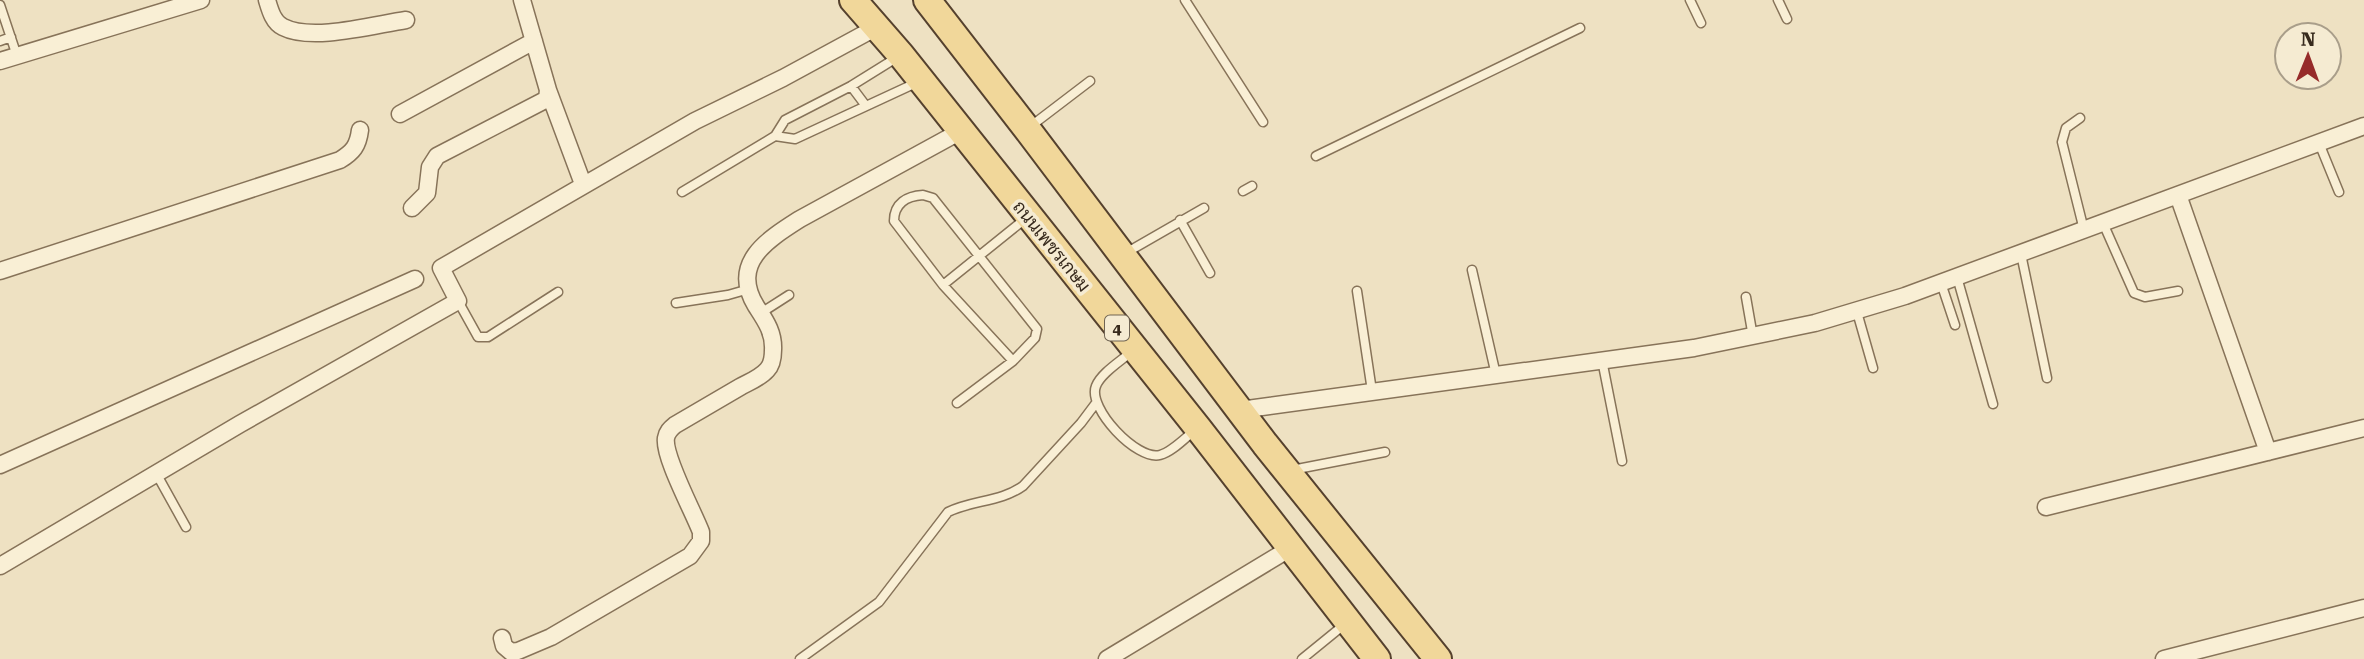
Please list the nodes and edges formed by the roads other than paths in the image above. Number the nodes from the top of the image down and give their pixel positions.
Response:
1 (201, 0) edge
2 (267, 0) edge
3 (522, 0) edge
4 (853, 0) edge
5 (927, 0) edge
6 (1185, 0) edge
7 (1690, 0) edge
8 (1778, 0) edge
9 (0, 5) edge
10 (1787, 19) dead end
11 (406, 20) dead end
12 (1701, 23) dead end
13 (877, 27) junction
14 (1580, 28) dead end
15 (10, 37) junction
16 (0, 41) edge
17 (534, 41) junction
18 (901, 55) junction
19 (17, 56) junction
20 (0, 61) edge
21 (920, 81) junction
22 (1090, 81) dead end
23 (851, 86) junction
24 (548, 90) junction
25 (866, 106) junction
26 (400, 114) dead end
27 (2080, 118) dead end
28 (1263, 122) dead end
29 (2364, 126) edge
30 (1027, 129) junction
31 (360, 130) dead end
32 (961, 131) junction
33 (775, 136) junction
34 (2319, 143) junction
35 (1316, 156) dead end
36 (583, 184) junction
37 (1252, 186) dead end
38 (1243, 191) dead end
39 (682, 192) dead end
40 (2339, 192) dead end
41 (2178, 195) junction
42 (412, 208) dead end
43 (1203, 208) dead end
44 (1028, 216) junction
45 (1180, 220) junction
46 (2103, 223) junction
47 (2084, 231) junction
48 (983, 254) junction
49 (1123, 254) junction
50 (2021, 254) junction
51 (441, 268) junction
52 (1472, 270) dead end
53 (0, 271) edge
54 (1210, 273) dead end
55 (1957, 277) junction
56 (1941, 283) junction
57 (943, 285) junction
58 (749, 289) junction
59 (1357, 291) dead end
60 (2178, 291) dead end
61 (558, 292) dead end
62 (789, 295) dead end
63 (1746, 296) dead end
64 (458, 301) junction
65 (676, 303) dead end
66 (1857, 312) junction
67 (761, 313) junction
68 (1955, 325) dead end
69 (1753, 337) junction
70 (1134, 349) junction
71 (1602, 360) junction
72 (1013, 361) junction
73 (1873, 368) dead end
74 (1496, 375) junction
75 (2046, 378) dead end
76 (1372, 391) junction
77 (957, 403) dead end
78 (1096, 403) junction
79 (1993, 404) dead end
80 (1240, 410) junction
81 (1198, 428) junction
82 (2364, 428) edge
83 (1385, 452) dead end
84 (2268, 452) junction
85 (1622, 461) dead end
86 (0, 465) edge
87 (1287, 471) junction
88 (156, 473) junction
89 (2046, 507) dead end
90 (187, 527) dead end
91 (1289, 549) junction
92 (0, 566) edge
93 (2364, 608) edge
94 (1347, 622) junction
95 (502, 638) dead end
96 (1125, 654) edge
97 (800, 659) edge
98 (1107, 659) edge
99 (1303, 659) edge
100 (1377, 659) edge
101 (1438, 659) edge
102 (2164, 659) edge

1 - 19 street
2 - 11 street
3 - 17 street
4 - 13 main road, ถนนเพชรเกษม / 4
5 - 30 main road
6 - 28 lane
7 - 12 lane
8 - 10 lane
9 - 15 lane
13 - 18 main road, ถนนเพชรเกษม / 4
13 - 36 street
14 - 35 lane
15 - 16 lane
15 - 19 lane
17 - 24 street
17 - 26 street
18 - 21 main road, ถนนเพชรเกษม / 4
18 - 23 lane
19 - 20 street
21 - 25 lane
21 - 32 main road, ถนนเพชรเกษม / 4
22 - 30 lane
23 - 25 lane
23 - 33 lane
24 - 36 street
24 - 42 street
25 - 33 lane
27 - 47 lane
29 - 34 street
30 - 49 main road
31 - 53 street
32 - 44 main road, ถนนเพชรเกษม / 4
32 - 58 street
33 - 39 lane
34 - 40 lane
34 - 41 street
36 - 51 street
37 - 38 lane
41 - 46 street
41 - 84 street
43 - 45 lane
44 - 48 lane
44 - 70 main road, ถนนเพชรเกษม / 4
45 - 49 lane
45 - 54 lane
46 - 47 street
46 - 60 lane
47 - 50 street
48 - 57 lane
48 - 57 lane
48 - 72 lane
49 - 80 main road
50 - 55 street
50 - 75 lane
51 - 64 street
51 - 86 street
52 - 74 lane
55 - 56 street
55 - 79 lane
56 - 66 street
56 - 68 lane
57 - 72 lane
58 - 65 lane
58 - 67 street
59 - 76 lane
61 - 64 lane
62 - 67 lane
63 - 69 lane
64 - 88 street
66 - 69 street
66 - 73 lane
67 - 95 street
69 - 71 street
70 - 78 lane
70 - 81 main road, ถนนเพชรเกษม / 4
71 - 74 street
71 - 85 lane
72 - 77 lane
74 - 76 street
76 - 80 street
78 - 81 lane
78 - 97 lane
80 - 87 main road
81 - 91 main road, ถนนเพชรเกษม / 4
82 - 84 street
83 - 87 lane
84 - 89 street
87 - 101 main road
88 - 90 lane
88 - 92 street
91 - 94 main road, ถนนเพชรเกษม / 4
91 - 96 street
93 - 102 street
94 - 99 lane
94 - 100 main road, ถนนเพชรเกษม / 4
96 - 98 street

